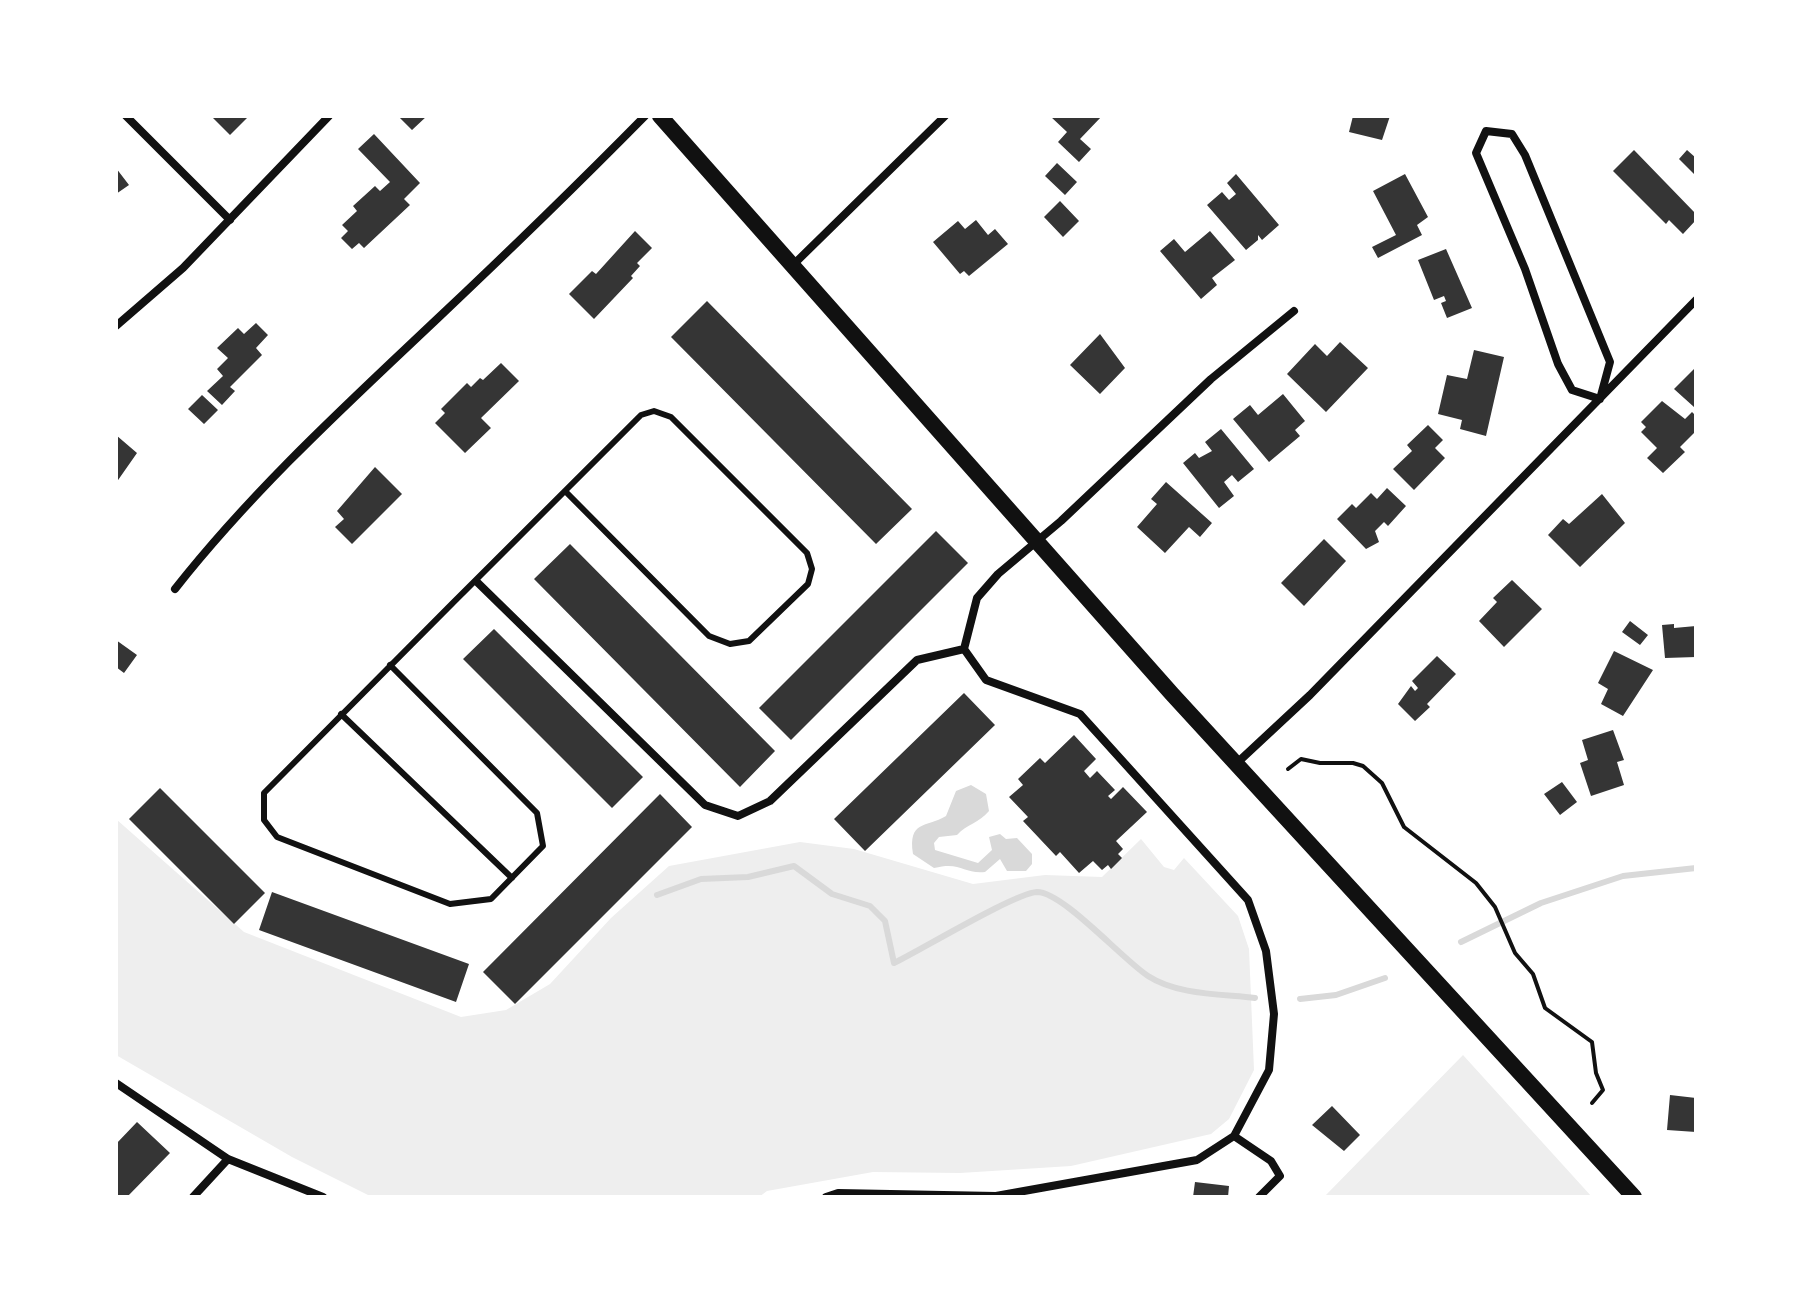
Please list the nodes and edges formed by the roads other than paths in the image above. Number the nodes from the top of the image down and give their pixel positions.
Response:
1 (126, 116) edge
2 (329, 116) edge
3 (645, 116) edge
4 (660, 116) edge
5 (945, 116) edge
6 (230, 220) junction
7 (794, 264) junction
8 (1696, 300) edge
9 (1294, 311) dead end
10 (116, 326) edge
11 (1600, 399) junction
12 (565, 491) junction
13 (1038, 541) junction
14 (477, 582) junction
15 (175, 589) dead end
16 (964, 649) junction
17 (390, 665) junction
18 (341, 714) junction
19 (1237, 763) junction
20 (512, 878) junction
21 (116, 1083) edge
22 (1234, 1136) junction
23 (228, 1159) junction
24 (193, 1197) edge
25 (323, 1197) edge
26 (826, 1197) edge
27 (1259, 1197) edge
28 (1634, 1197) edge

1 - 6 street
2 - 6 street
3 - 15 street
4 - 7 main road
5 - 7 street
6 - 10 street
7 - 13 main road
8 - 11 street
9 - 13 street
11 - 11 street
11 - 19 street
12 - 12 lane
12 - 14 lane
13 - 16 street
13 - 19 main road
14 - 16 street
14 - 17 lane
16 - 22 street
17 - 18 lane
17 - 20 lane
18 - 20 lane
18 - 20 lane
19 - 28 main road
21 - 23 street
22 - 26 street
22 - 27 street
23 - 24 street
23 - 25 street

